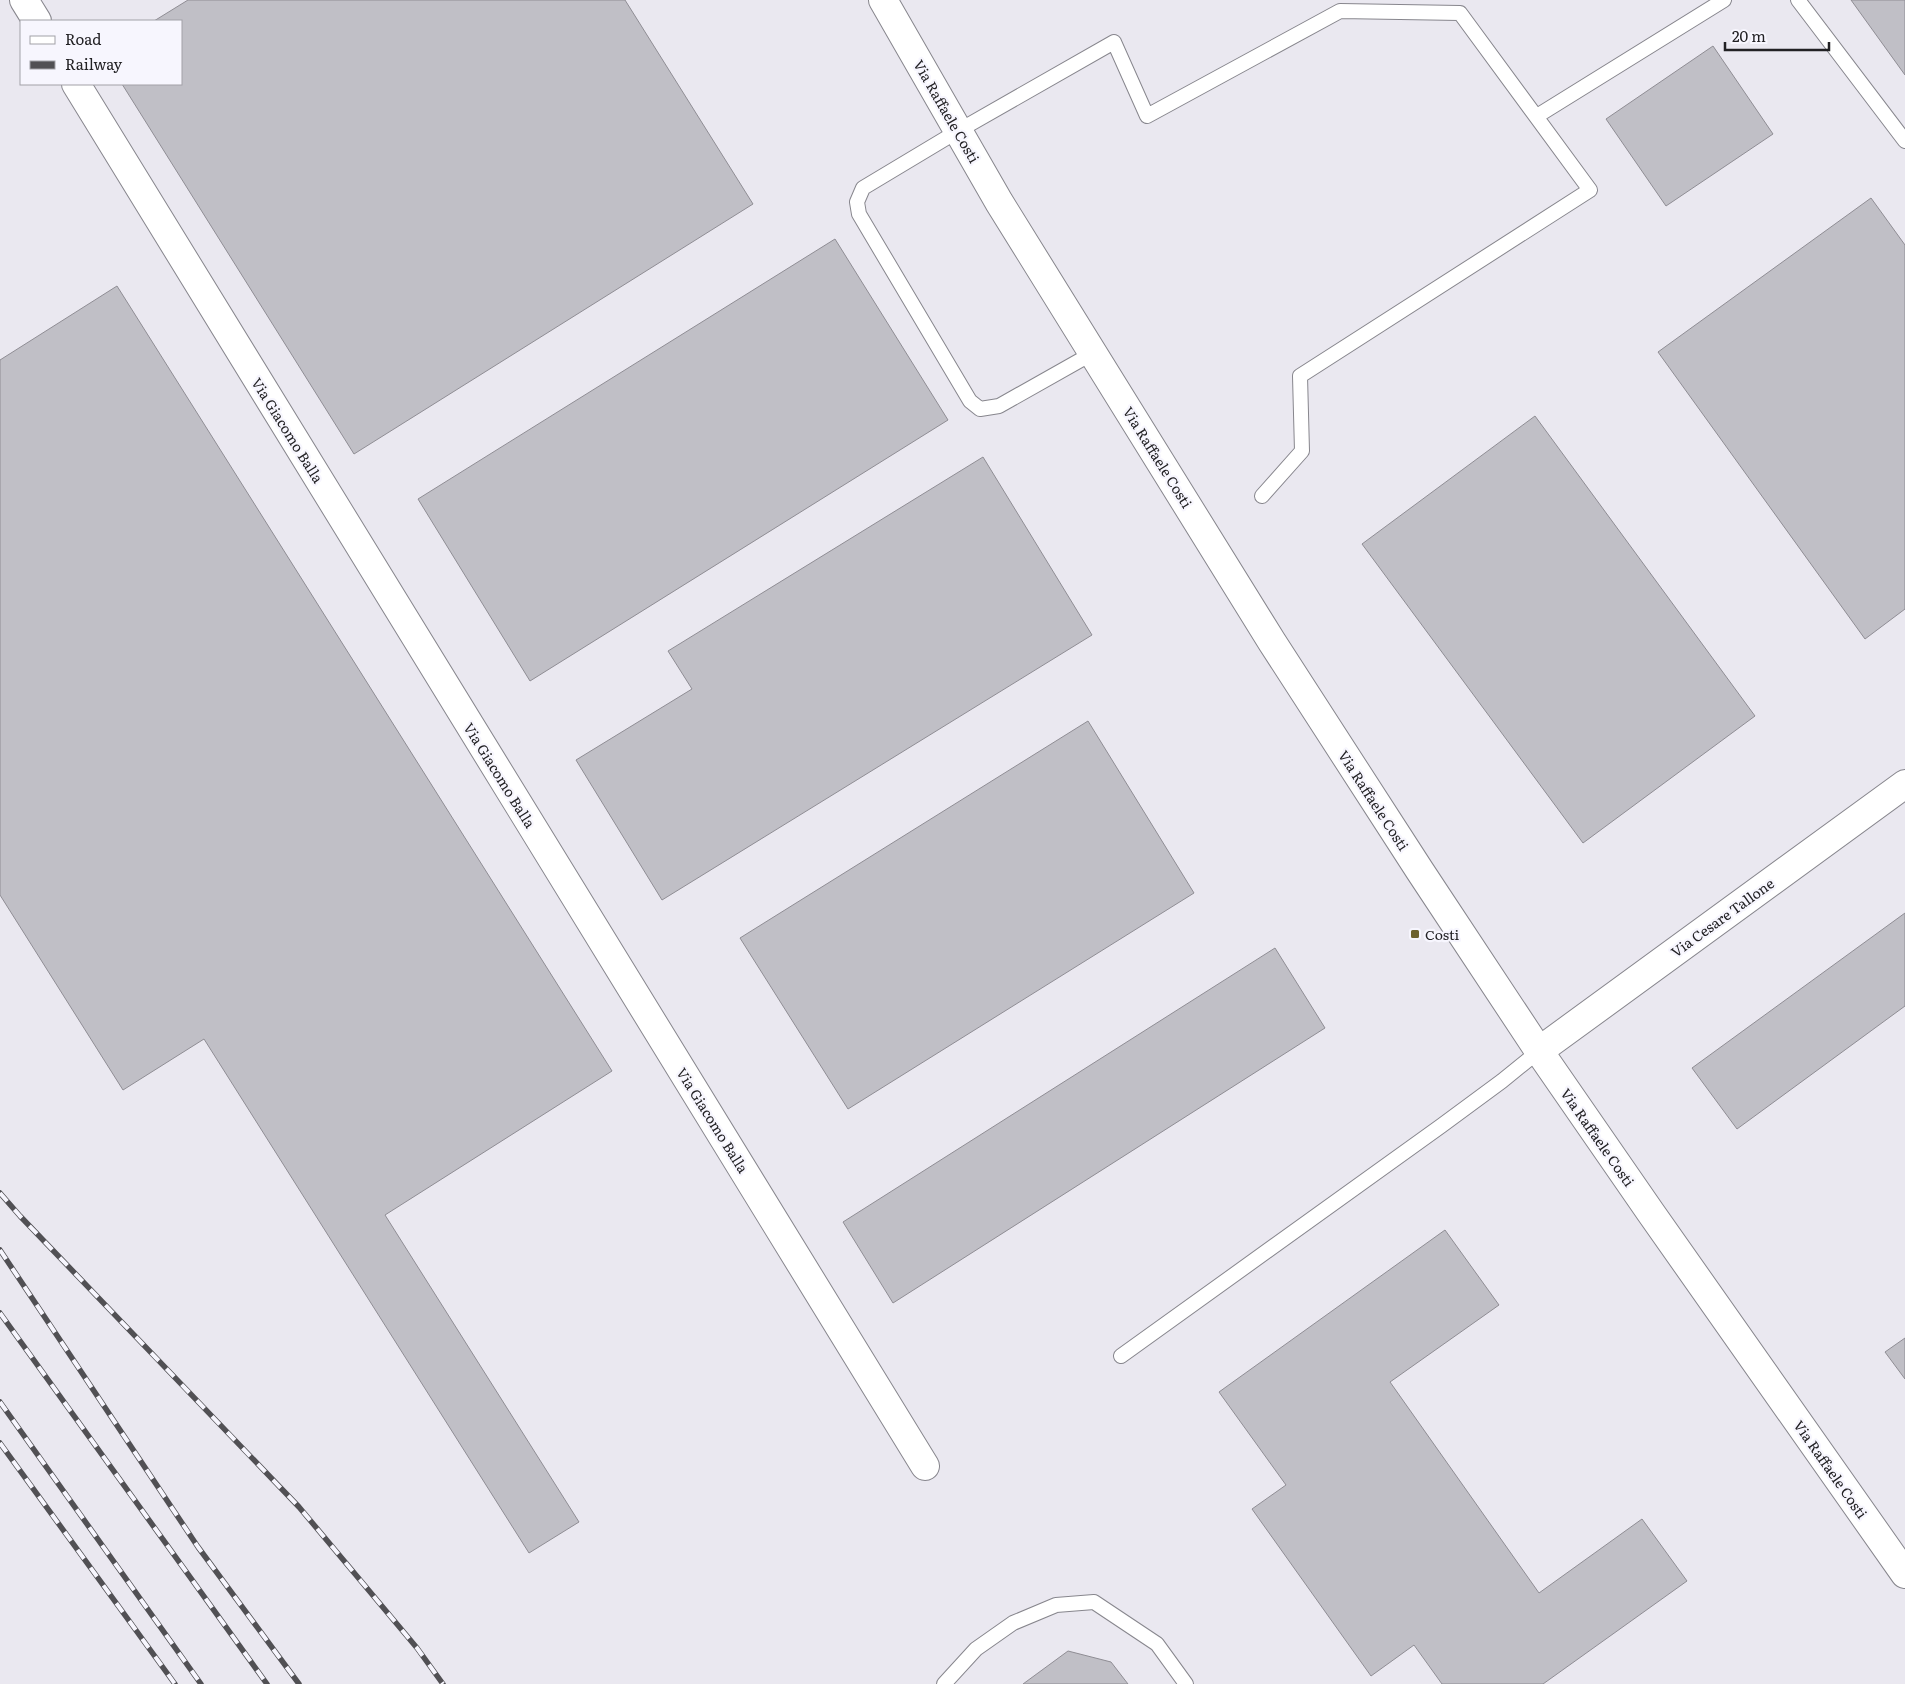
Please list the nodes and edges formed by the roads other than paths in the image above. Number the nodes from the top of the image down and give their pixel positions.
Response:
1 (24, 0) edge
2 (883, 0) edge
3 (1724, 0) edge
4 (1798, 0) edge
5 (1336, 5) edge
6 (36, 20) edge
7 (77, 85) edge
8 (1537, 116) junction
9 (958, 131) junction
10 (1905, 141) edge
11 (1093, 353) junction
12 (1262, 496) dead end
13 (1905, 784) edge
14 (1539, 1051) junction
15 (1121, 1356) dead end
16 (925, 1466) dead end
17 (1905, 1574) edge
18 (944, 1684) edge
19 (1186, 1684) edge

1 - 6 street
2 - 9 street, Via Raffaele Costi
3 - 8 lane
4 - 10 lane
5 - 8 lane
5 - 9 lane
7 - 16 street, Via Giacomo Balla
8 - 12 lane
9 - 11 street, Via Raffaele Costi
9 - 11 lane
11 - 14 street, Via Raffaele Costi
13 - 14 street, Via Cesare Tallone
14 - 15 lane
14 - 17 street, Via Raffaele Costi
18 - 19 lane

